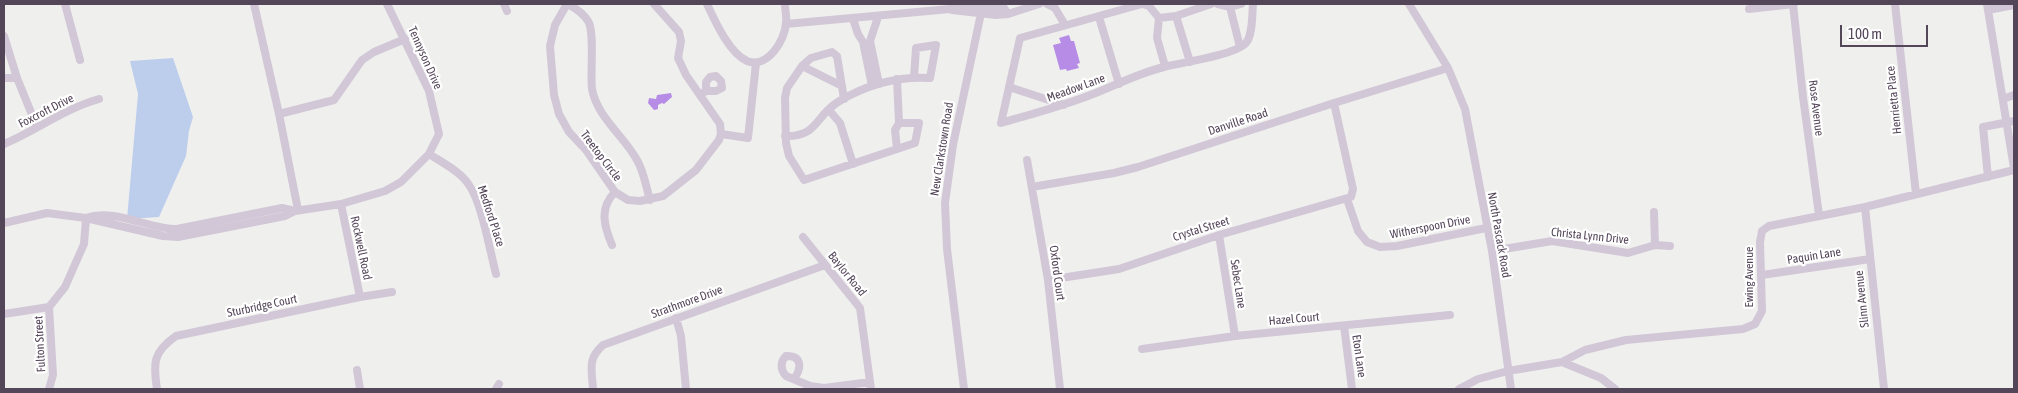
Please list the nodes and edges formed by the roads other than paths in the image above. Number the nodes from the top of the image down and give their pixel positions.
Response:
1 (65, 4) edge
2 (254, 4) edge
3 (387, 4) edge
4 (568, 4) edge
5 (654, 4) edge
6 (707, 4) edge
7 (785, 4) edge
8 (1039, 4) edge
9 (1047, 4) edge
10 (1211, 4) edge
11 (1218, 4) edge
12 (1240, 4) edge
13 (1253, 4) edge
14 (1410, 4) edge
15 (1794, 4) edge
16 (1895, 4) edge
17 (2014, 5) edge
18 (950, 7) edge
19 (982, 7) edge
20 (1230, 7) junction
21 (1988, 7) edge
22 (1749, 9) dead end
23 (1176, 16) junction
24 (878, 17) junction
25 (1099, 17) junction
26 (1159, 18) junction
27 (853, 19) junction
28 (786, 24) junction
29 (1065, 25) junction
30 (4, 36) edge
31 (405, 39) junction
32 (1240, 47) junction
33 (80, 60) dead end
34 (1190, 62) junction
35 (756, 63) junction
36 (802, 66) junction
37 (1165, 66) junction
38 (1448, 68) junction
39 (914, 77) junction
40 (4, 78) edge
41 (17, 78) junction
42 (897, 79) junction
43 (1119, 84) junction
44 (876, 85) junction
45 (842, 86) junction
46 (1009, 87) junction
47 (2014, 95) edge
48 (99, 99) dead end
49 (844, 99) junction
50 (2003, 99) junction
51 (1334, 103) junction
52 (1064, 105) junction
53 (829, 110) junction
54 (279, 114) junction
55 (2011, 121) edge
56 (899, 123) junction
57 (37, 127) junction
58 (721, 134) junction
59 (785, 136) junction
60 (4, 144) edge
61 (897, 149) junction
62 (430, 154) junction
63 (1027, 160) dead end
64 (853, 164) junction
65 (2014, 169) edge
66 (1988, 177) junction
67 (1032, 188) junction
68 (615, 192) junction
69 (1916, 194) junction
70 (1347, 199) junction
71 (650, 200) junction
72 (341, 204) junction
73 (1865, 207) junction
74 (297, 211) junction
75 (1654, 212) dead end
76 (1819, 215) junction
77 (86, 218) junction
78 (4, 223) edge
79 (1486, 228) junction
80 (1219, 235) junction
81 (803, 237) dead end
82 (612, 245) dead end
83 (1655, 245) junction
84 (1670, 246) dead end
85 (1492, 251) junction
86 (1870, 258) junction
87 (825, 265) junction
88 (496, 274) dead end
89 (1762, 275) junction
90 (1048, 280) junction
91 (392, 292) dead end
92 (360, 297) junction
93 (49, 307) junction
94 (4, 314) edge
95 (1450, 315) dead end
96 (676, 318) junction
97 (1344, 326) junction
98 (1235, 336) junction
99 (1142, 350) dead end
100 (1562, 362) junction
101 (357, 370) dead end
102 (1508, 370) junction
103 (794, 379) dead end
104 (870, 386) edge
105 (49, 389) edge
106 (157, 389) edge
107 (360, 389) edge
108 (593, 389) edge
109 (686, 389) edge
110 (964, 389) edge
111 (1060, 389) edge
112 (1352, 389) edge
113 (1459, 389) edge
114 (1510, 389) edge
115 (1615, 389) edge
116 (1884, 389) edge

1 - 33 street
2 - 54 street
3 - 31 street, Tennyson Drive
4 - 68 street, Treetop Circle
4 - 71 street
5 - 58 street
6 - 35 street
7 - 28 street
8 - 19 street
9 - 29 street
10 - 23 street
11 - 20 street
12 - 20 street
13 - 32 street
14 - 38 street, North Pascack Road
15 - 22 street
15 - 76 street, Rose Avenue
16 - 69 street, Henrietta Place
17 - 21 street
18 - 19 street
18 - 24 street
19 - 110 street, New Clarkstown Road
20 - 32 street
21 - 50 street
23 - 26 street
23 - 34 street
24 - 27 street
24 - 44 street
25 - 26 street, Meadow Lane
25 - 29 street, Meadow Lane
25 - 43 street
26 - 37 street
27 - 28 street
27 - 44 street
28 - 35 street
29 - 46 street, Meadow Lane
30 - 41 street
31 - 54 street
31 - 62 street, Tennyson Drive
32 - 34 street, Meadow Lane
34 - 37 street, Meadow Lane
35 - 58 street
36 - 45 street
36 - 45 street
36 - 59 street
37 - 43 street, Meadow Lane
38 - 51 street, Danville Road
38 - 79 street, North Pascack Road
39 - 39 street
39 - 42 street
40 - 41 street
41 - 57 street
42 - 44 street
42 - 56 street
43 - 52 street, Meadow Lane
44 - 49 street
45 - 49 street
46 - 52 street
46 - 52 street, Meadow Lane
47 - 50 street
48 - 57 street, Foxcroft Drive
49 - 53 street
50 - 55 street
51 - 67 street, Danville Road
51 - 70 street
53 - 59 street
53 - 64 street
54 - 74 street
55 - 65 street
55 - 66 street
56 - 61 street
56 - 61 street
57 - 60 street, Foxcroft Drive
58 - 71 street
59 - 64 street
61 - 64 street
62 - 72 street, Tennyson Drive
62 - 88 street, Medford Place
63 - 67 street, Oxford Court
65 - 66 street, Ewing Avenue
66 - 69 street, Ewing Avenue
67 - 90 street, Oxford Court
68 - 71 street, Treetop Circle
68 - 82 street
69 - 73 street, Ewing Avenue
70 - 79 street, Witherspoon Drive
70 - 80 street, Crystal Street
72 - 74 street, Tennyson Drive
72 - 92 street, Rockwell Road
73 - 76 street, Ewing Avenue
73 - 86 street, Slinn Avenue
74 - 77 street, Tennyson Drive
75 - 83 street
76 - 89 street, Ewing Avenue
77 - 78 street, Tennyson Drive
77 - 93 street, Fulton Street
79 - 85 street, North Pascack Road
80 - 90 street, Crystal Street
80 - 98 street, Sebec Lane
81 - 87 street, Baylor Road
83 - 84 street, Christa Lynn Drive
83 - 85 street, Christa Lynn Drive
85 - 102 street, North Pascack Road
86 - 89 street, Paquin Lane
86 - 116 street, Slinn Avenue
87 - 96 street, Strathmore Drive
87 - 104 street, Baylor Road
89 - 100 street, Ewing Avenue
90 - 111 street, Oxford Court
91 - 92 street, Sturbridge Court
92 - 106 street, Sturbridge Court
93 - 94 street
93 - 105 street, Fulton Street
95 - 97 street, Hazel Court
96 - 108 street, Strathmore Drive
96 - 109 street
97 - 98 street, Hazel Court
97 - 112 street, Eton Lane
98 - 99 street, Hazel Court
100 - 102 street
100 - 115 street
101 - 107 street
102 - 113 street
102 - 114 street, North Pascack Road
103 - 104 street

